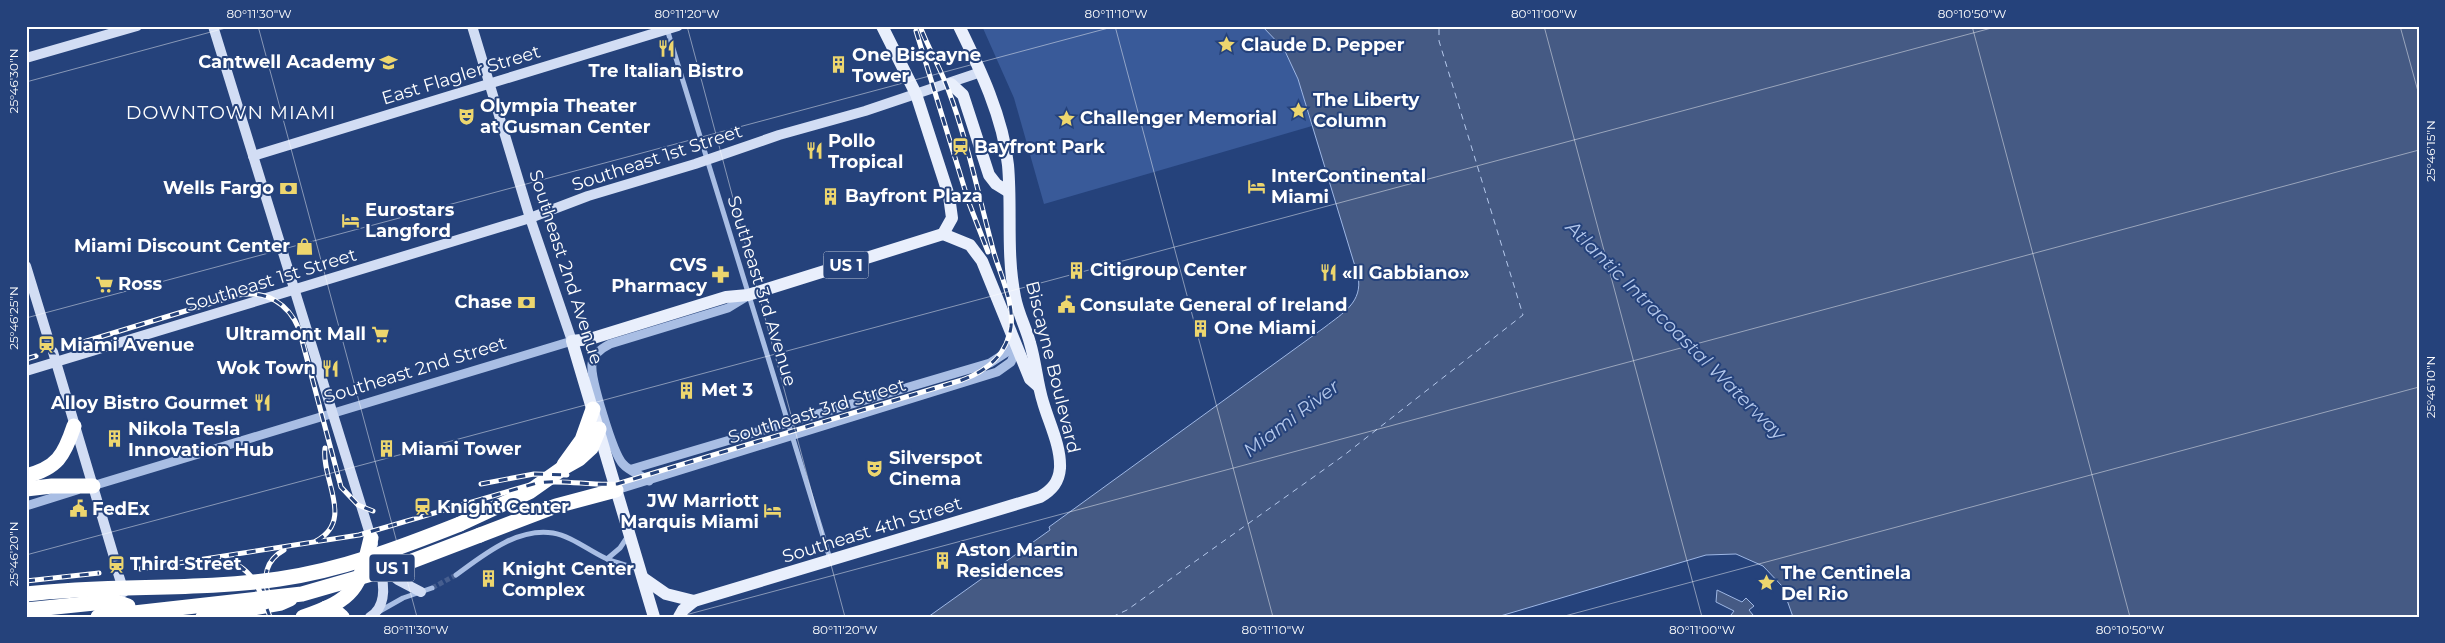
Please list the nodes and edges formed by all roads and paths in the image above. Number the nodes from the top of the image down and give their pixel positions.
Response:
1 (136, 26) edge
2 (213, 26) edge
3 (472, 26) edge
4 (678, 26) edge
5 (882, 26) edge
6 (959, 26) edge
7 (667, 30) junction
8 (26, 58) edge
9 (981, 72) junction
10 (490, 84) junction
11 (950, 84) junction
12 (916, 94) junction
13 (253, 156) junction
14 (708, 159) junction
15 (1009, 192) junction
16 (530, 218) junction
17 (942, 234) junction
18 (26, 266) edge
19 (293, 290) junction
20 (748, 296) junction
21 (1019, 315) junction
22 (1011, 333) junction
23 (48, 338) dead end
24 (572, 341) junction
25 (1017, 348) junction
26 (54, 357) junction
27 (594, 358) joint
28 (26, 371) edge
29 (1038, 386) junction
30 (594, 410) junction
31 (332, 413) junction
32 (788, 423) junction
33 (74, 426) junction
34 (599, 429) junction
35 (792, 437) junction
36 (611, 442) junction
37 (608, 463) junction
38 (563, 468) junction
39 (632, 469) junction
40 (26, 476) edge
41 (649, 481) junction
42 (1056, 484) joint
43 (93, 486) junction
44 (26, 489) edge
45 (616, 490) junction
46 (26, 506) edge
47 (630, 534) junction
48 (371, 538) junction
49 (114, 557) tunnel mouth
50 (607, 559) junction
51 (831, 561) junction
52 (379, 566) junction
53 (118, 573) tunnel mouth
54 (641, 574) junction
55 (456, 575) tunnel mouth
56 (432, 588) tunnel mouth
57 (421, 592) junction
58 (26, 594) edge
59 (302, 594) junction
60 (694, 601) junction
61 (87, 604) junction
62 (326, 608) junction
63 (26, 610) edge
64 (129, 611) edge
65 (373, 615) edge
66 (97, 617) edge
67 (203, 617) edge
68 (303, 617) edge
69 (342, 617) edge
70 (654, 617) edge
71 (679, 617) edge

1 - 8 main road
2 - 13 main road
3 - 10 main road, Southeast 2nd Avenue
4 - 7 main road, East Flagler Street
5 - 12 main road
6 - 9 main road, Biscayne Boulevard
7 - 10 main road, East Flagler Street
7 - 14 street, Southeast 3rd Avenue
9 - 11 main road, Southeast 1st Street
9 - 15 main road, Biscayne Boulevard
10 - 13 main road, East Flagler Street
10 - 16 main road, Southeast 2nd Avenue
11 - 12 main road, Southeast 1st Street
11 - 15 main road
12 - 14 main road, Southeast 1st Street
12 - 17 main road
13 - 19 main road
14 - 16 main road, Southeast 1st Street
14 - 20 street, Southeast 3rd Avenue
15 - 21 main road, Biscayne Boulevard
16 - 19 main road, Southeast 1st Street
16 - 24 main road, Southeast 2nd Avenue
17 - 20 main road, Southeast 2nd Street / US 1
17 - 22 main road
18 - 23 main road
19 - 26 main road, Southeast 1st Street
19 - 31 main road
20 - 24 main road, Southeast 2nd Street / US 1
20 - 27 street, Southeast 2nd Street
20 - 32 street, Southeast 3rd Avenue
21 - 25 main road
21 - 29 main road, Biscayne Boulevard
22 - 25 main road
22 - 32 street, Southeast 3rd Street
24 - 30 main road, Southeast 2nd Avenue
24 - 31 street, Southeast 2nd Street
25 - 29 main road
25 - 35 street, Southeast 3rd Street
26 - 28 main road, Southeast 1st Street
26 - 33 main road
27 - 36 street, Southeast 2nd Avenue
29 - 42 main road, Biscayne Boulevard
30 - 34 main road, Southeast 2nd Avenue
30 - 38 highway, US 1
31 - 43 street, Southeast 2nd Street
31 - 48 main road
32 - 35 street, Southeast 3rd Avenue
32 - 39 street, Southeast 3rd Street
33 - 40 highway
33 - 43 main road
34 - 37 main road, Southeast 2nd Avenue
34 - 38 highway, US 1
35 - 41 street, Southeast 3rd Street
35 - 51 street, Southeast 3rd Avenue
36 - 37 street, Southeast 2nd Avenue
36 - 39 street, Southeast 2nd Avenue
37 - 45 main road, Southeast 2nd Avenue
38 - 58 highway, US 1, bridge
39 - 41 street, Southeast 2nd Avenue
41 - 45 street, Southeast 3rd Street
42 - 51 main road, Southeast 4th Street
43 - 44 highway
43 - 46 street, Southeast 2nd Street
43 - 49 main road
45 - 47 main road, Southeast 2nd Avenue
45 - 59 highway, US 1, bridge
47 - 50 street
47 - 54 main road, Southeast 2nd Avenue
48 - 52 main road
48 - 62 highway
50 - 54 street
50 - 55 street
51 - 60 main road, Southeast 4th Street
52 - 57 main road
52 - 65 main road
53 - 64 main road
54 - 60 main road
54 - 70 main road, Southeast 2nd Avenue
56 - 57 street
57 - 65 street
59 - 66 highway, bridge
59 - 67 highway, US 1, bridge
60 - 71 main road
61 - 63 highway
61 - 64 highway
61 - 66 highway
62 - 68 highway
62 - 69 highway

